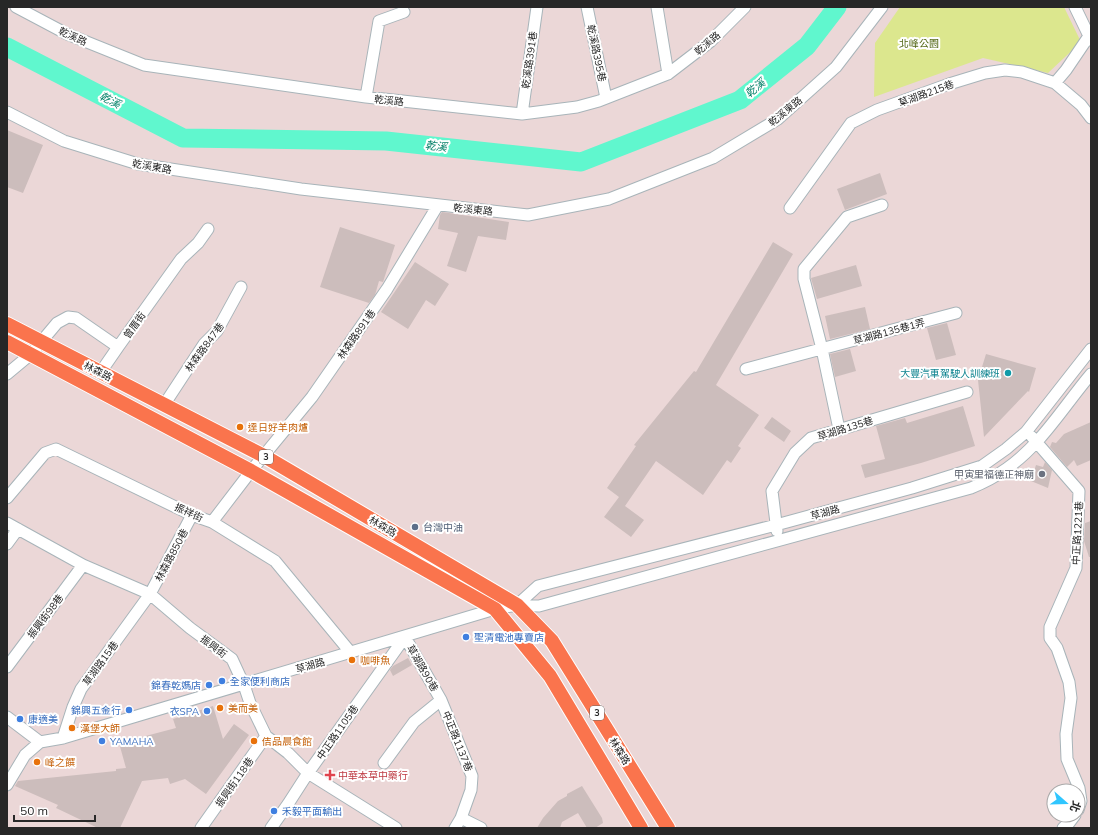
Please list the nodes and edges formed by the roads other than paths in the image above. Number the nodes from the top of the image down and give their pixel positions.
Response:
1 (16, 7) edge
2 (537, 7) edge
3 (587, 7) edge
4 (657, 7) edge
5 (745, 7) edge
6 (882, 7) edge
7 (1075, 7) edge
8 (404, 12) dead end
9 (1090, 38) edge
10 (668, 74) junction
11 (1055, 83) junction
12 (366, 98) junction
13 (606, 98) junction
14 (7, 112) edge
15 (522, 114) junction
16 (1091, 118) edge
17 (438, 205) junction
18 (882, 205) dead end
19 (790, 208) dead end
20 (208, 228) dead end
21 (241, 287) dead end
22 (956, 313) dead end
23 (7, 324) edge
24 (7, 342) edge
25 (41, 342) junction
26 (118, 347) junction
27 (822, 349) junction
28 (1091, 349) edge
29 (31, 354) junction
30 (746, 369) dead end
31 (100, 373) junction
32 (7, 374) edge
33 (1091, 374) edge
34 (967, 392) dead end
35 (164, 405) junction
36 (839, 429) junction
37 (1026, 432) junction
38 (1036, 442) junction
39 (264, 456) junction
40 (251, 471) junction
41 (7, 498) edge
42 (192, 515) junction
43 (212, 522) junction
44 (7, 523) edge
45 (776, 525) junction
46 (18, 529) junction
47 (778, 540) junction
48 (7, 544) edge
49 (83, 565) junction
50 (150, 594) junction
51 (517, 605) junction
52 (495, 610) junction
53 (405, 637) junction
54 (351, 653) junction
55 (7, 667) edge
56 (244, 685) junction
57 (441, 700) junction
58 (7, 717) edge
59 (266, 736) junction
60 (63, 738) junction
61 (40, 742) junction
62 (384, 763) dead end
63 (308, 773) junction
64 (1077, 783) edge
65 (7, 785) edge
66 (461, 818) junction
67 (201, 828) edge
68 (271, 828) edge
69 (396, 828) edge
70 (455, 828) edge
71 (481, 828) edge
72 (641, 828) edge
73 (668, 828) edge

1 - 12 street, 乾溪路
2 - 15 street, 乾溪路391巷
3 - 13 street, 乾溪路395巷
4 - 10 street
5 - 10 street, 乾溪路
6 - 17 street, 乾溪東路
7 - 9 street
8 - 12 street
9 - 11 street
10 - 13 street, 乾溪路
11 - 16 street, 草湖路215巷
11 - 19 street, 草湖路215巷
12 - 15 street, 乾溪路
13 - 15 street, 乾溪路
14 - 17 street, 乾溪東路
17 - 39 street, 林森路891巷
18 - 27 street
20 - 26 street, 曾厝街
21 - 35 street, 林森路847巷
22 - 27 street, 草湖路135巷1弄
23 - 25 main road, 林森路 / 3
24 - 29 main road, 林森路 / 3
25 - 26 street, 曾厝街
25 - 29 street, 曾厝街
25 - 31 main road, 林森路 / 3
26 - 31 street
27 - 30 street, 草湖路135巷1弄
27 - 36 street
28 - 37 street, 草湖路
29 - 32 street, 曾厝街
29 - 40 main road, 林森路 / 3
31 - 35 main road, 林森路 / 3
33 - 38 street, 草湖路
34 - 36 street, 草湖路135巷
35 - 39 main road, 林森路 / 3
36 - 45 street, 草湖路135巷
37 - 38 street, 中正路1221巷
37 - 45 street, 草湖路
38 - 47 street, 草湖路
38 - 64 street, 中正路1221巷
39 - 40 street, 林森路891巷
39 - 51 main road, 林森路 / 3
40 - 43 street
40 - 52 main road, 林森路 / 3
41 - 42 street, 振祥街
42 - 43 street, 振祥街
42 - 50 street, 林森路850巷
43 - 54 street, 振祥街
44 - 46 street, 振興街
45 - 47 street, 草湖路135巷
45 - 51 street, 草湖路
46 - 48 street
46 - 49 street, 振興街
47 - 51 street, 草湖路
49 - 50 street, 振興街
49 - 55 street, 振興街98巷
50 - 56 street, 振興街
50 - 60 street, 草湖路15巷
51 - 52 street, 草湖路
51 - 73 main road, 林森路 / 3
52 - 53 street, 草湖路
52 - 72 main road, 林森路 / 3
53 - 54 street, 草湖路
53 - 57 street, 草湖路90巷
53 - 63 street, 中正路1105巷
54 - 56 street, 草湖路
56 - 59 street, 振興街
56 - 60 street, 草湖路
57 - 62 street
57 - 66 street, 中正路1137巷
58 - 61 street
59 - 63 street, 振興街
59 - 67 street, 振興街118巷
60 - 61 street, 草湖路
61 - 65 street
63 - 68 street, 中正路1105巷
63 - 69 street, 振興街
66 - 70 street, 中正路1137巷
66 - 71 street

